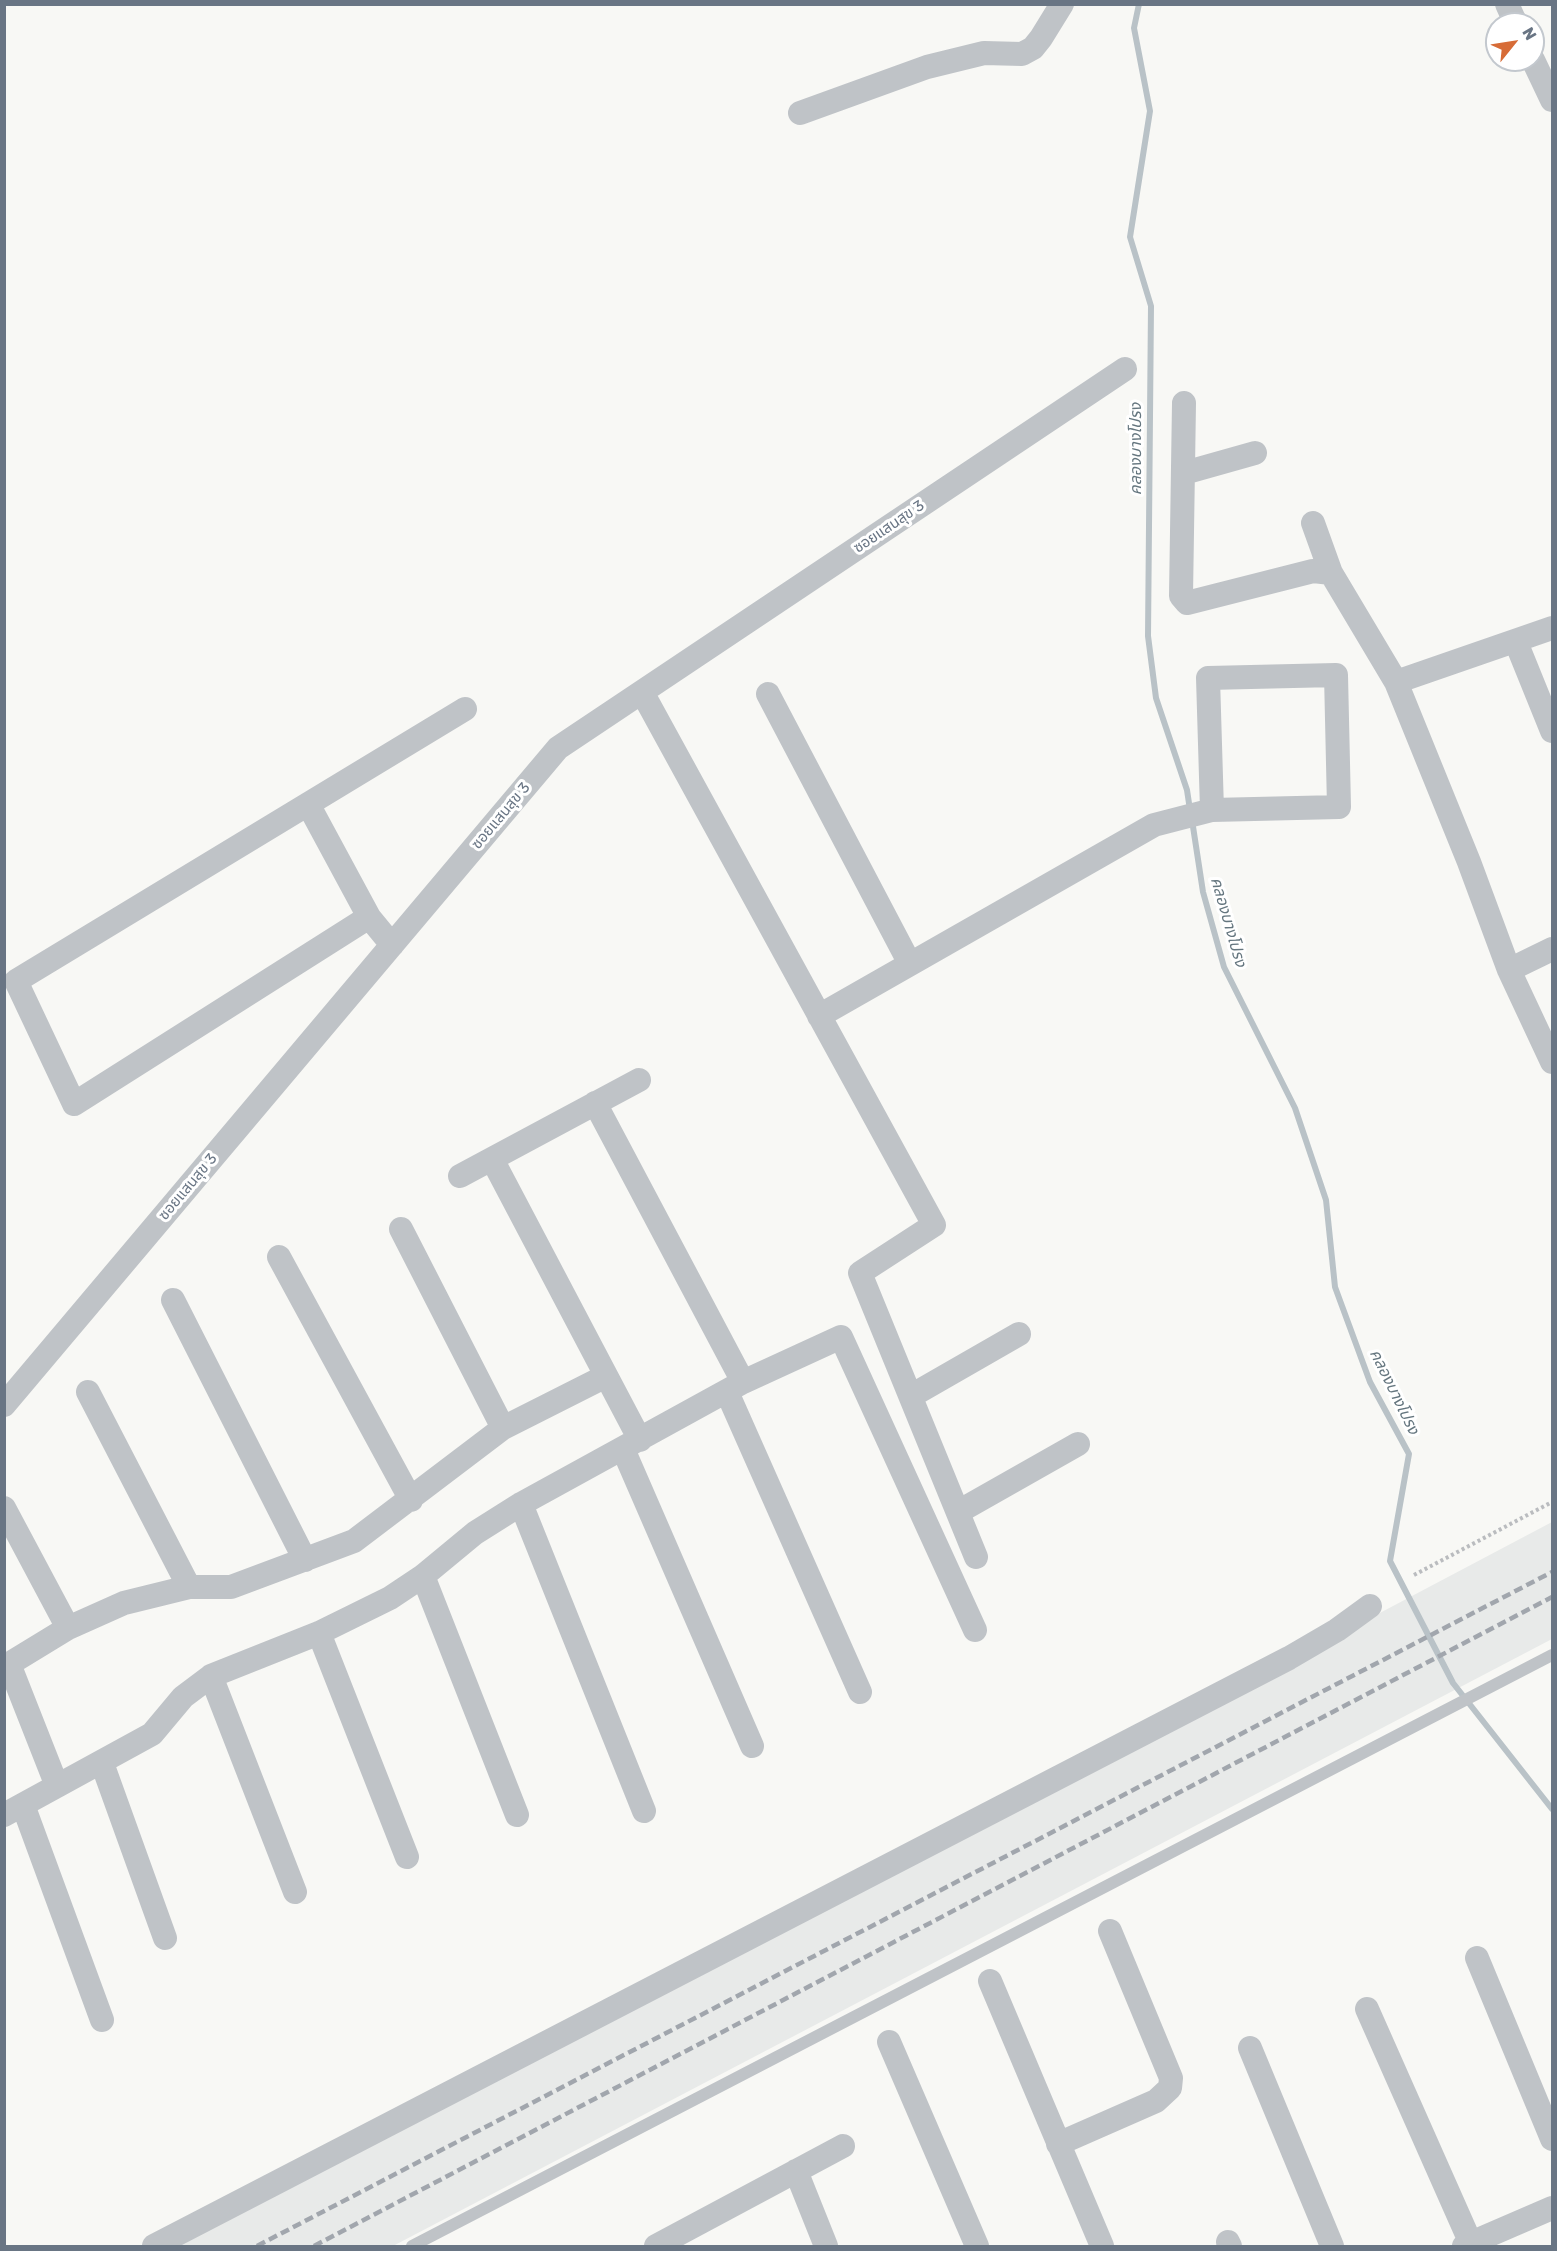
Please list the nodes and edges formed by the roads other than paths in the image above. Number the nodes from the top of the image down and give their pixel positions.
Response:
1 (1062, 4) edge
2 (1539, 72) edge
3 (1552, 100) edge
4 (800, 113) dead end
5 (1125, 369) dead end
6 (1184, 403) dead end
7 (1255, 453) dead end
8 (1184, 473) junction
9 (1313, 523) dead end
10 (1331, 573) junction
11 (1552, 628) edge
12 (1516, 642) junction
13 (1396, 682) junction
14 (642, 692) junction
15 (768, 694) dead end
16 (465, 709) dead end
17 (1552, 731) edge
18 (308, 804) junction
19 (1208, 811) junction
20 (369, 917) junction
21 (392, 945) junction
22 (1552, 949) edge
23 (910, 964) junction
24 (1509, 969) junction
25 (819, 1016) junction
26 (1552, 1062) edge
27 (639, 1080) dead end
28 (595, 1103) junction
29 (492, 1159) junction
30 (460, 1176) dead end
31 (401, 1229) dead end
32 (279, 1257) dead end
33 (173, 1300) dead end
34 (1019, 1334) dead end
35 (606, 1376) junction
36 (735, 1387) junction
37 (88, 1392) dead end
38 (911, 1396) junction
39 (4, 1405) edge
40 (503, 1428) junction
41 (632, 1444) junction
42 (1078, 1444) dead end
43 (411, 1500) junction
44 (521, 1504) junction
45 (4, 1508) edge
46 (958, 1512) junction
47 (976, 1557) dead end
48 (305, 1560) junction
49 (423, 1576) junction
50 (189, 1587) junction
51 (1370, 1606) dead end
52 (68, 1629) junction
53 (975, 1630) dead end
54 (319, 1633) junction
55 (1552, 1655) edge
56 (211, 1676) junction
57 (860, 1692) dead end
58 (752, 1746) dead end
59 (102, 1763) junction
60 (57, 1786) junction
61 (14, 1810) edge
62 (644, 1811) dead end
63 (517, 1815) dead end
64 (407, 1857) dead end
65 (295, 1893) dead end
66 (1110, 1931) dead end
67 (165, 1938) dead end
68 (1477, 1958) dead end
69 (990, 1981) dead end
70 (1367, 2009) dead end
71 (102, 2020) dead end
72 (890, 2042) dead end
73 (1250, 2048) dead end
74 (1552, 2139) edge
75 (1058, 2144) junction
76 (843, 2146) dead end
77 (796, 2171) junction
78 (1552, 2208) edge
79 (663, 2245) edge
80 (1469, 2246) edge
81 (154, 2247) edge
82 (412, 2247) edge
83 (826, 2247) edge
84 (977, 2247) edge
85 (1102, 2247) edge
86 (1332, 2247) edge

1 - 4 street
2 - 3 street
5 - 14 street, ซอยแสนสุข 3
6 - 8 street
7 - 8 street
8 - 10 street
9 - 10 street
10 - 13 street
11 - 12 street
12 - 13 street
12 - 17 street
13 - 24 street
14 - 21 street, ซอยแสนสุข 3
14 - 25 street
15 - 23 street
16 - 18 street
18 - 20 street
18 - 20 street
19 - 19 street
19 - 23 street
20 - 21 street
21 - 39 street, ซอยแสนสุข 3
22 - 24 street
23 - 25 street
24 - 26 street
25 - 38 street
27 - 28 street
28 - 29 street
28 - 36 street
29 - 30 street
29 - 35 street
31 - 40 street
32 - 43 street
33 - 48 street
34 - 38 street
35 - 40 street
35 - 41 street
36 - 41 street
36 - 53 street
36 - 57 street
37 - 50 street
38 - 46 street
40 - 43 street
41 - 44 street
41 - 58 street
42 - 46 street
43 - 48 street
44 - 49 street
44 - 62 street
45 - 52 street
46 - 47 street
48 - 50 street
49 - 54 street
49 - 63 street
50 - 52 street
51 - 81 street
52 - 60 street
54 - 56 street
54 - 64 street
55 - 82 lane
56 - 59 street
56 - 65 street
59 - 60 street
59 - 67 street
60 - 61 street
61 - 71 street
66 - 75 street
68 - 74 street
69 - 75 street
70 - 80 street
72 - 84 street
73 - 86 street
75 - 85 street
76 - 77 street
77 - 79 street
77 - 83 street
78 - 80 street

